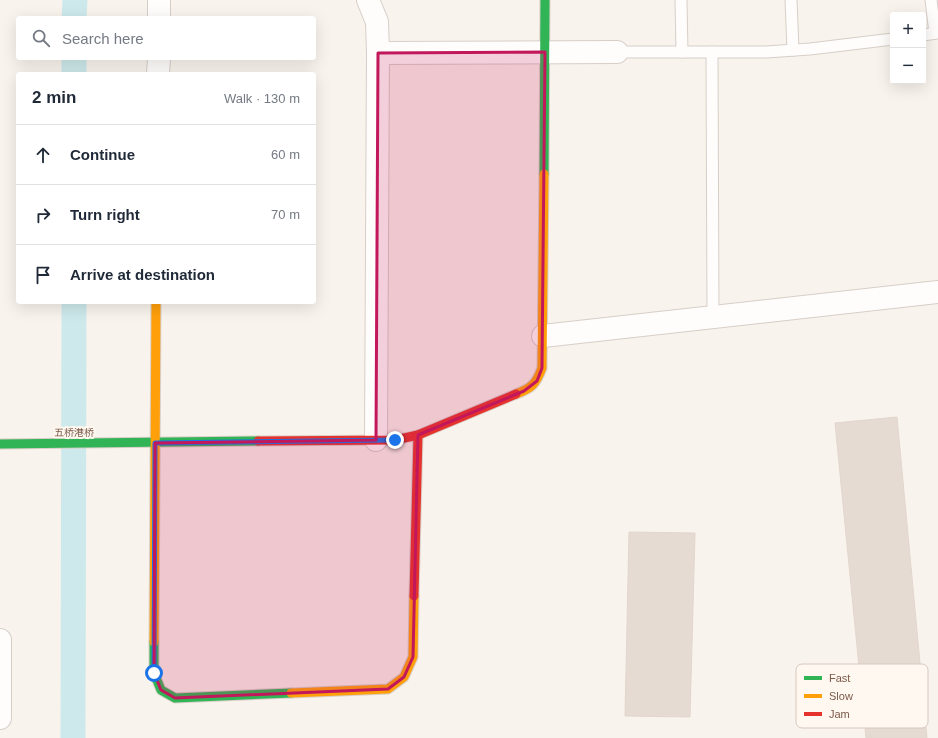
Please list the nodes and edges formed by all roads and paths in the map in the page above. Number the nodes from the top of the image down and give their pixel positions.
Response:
1 (159, 0) edge
2 (368, 0) edge
3 (545, 0) edge
4 (681, 0) edge
5 (791, 0) edge
6 (931, 0) edge
7 (159, 16) edge
8 (936, 33) edge
9 (926, 35) edge
10 (890, 39) edge
11 (793, 50) junction
12 (546, 52) junction
13 (617, 52) joint
14 (682, 52) junction
15 (712, 52) junction
16 (378, 53) junction
17 (159, 60) edge
18 (158, 72) edge
19 (938, 292) edge
20 (156, 304) edge
21 (713, 317) junction
22 (543, 336) junction
23 (418, 435) junction
24 (376, 440) junction
25 (155, 443) junction
26 (0, 444) edge
27 (0, 640) edge
28 (0, 718) edge

1 - 7 street
2 - 16 street
3 - 12 street, 五桥港桥
4 - 14 lane
5 - 11 lane
6 - 8 lane
8 - 9 lane
10 - 11 lane
11 - 15 lane
12 - 13 street
12 - 16 street
12 - 22 street, 五桥港桥
13 - 14 lane
14 - 15 lane
15 - 21 lane
16 - 24 street
17 - 18 street
19 - 21 street
20 - 25 street
21 - 22 street
22 - 23 street, 五桥港桥
23 - 24 street, 五桥港桥
23 - 25 street
24 - 25 street, 五桥港桥
25 - 26 street, 五桥港桥
27 - 28 street

